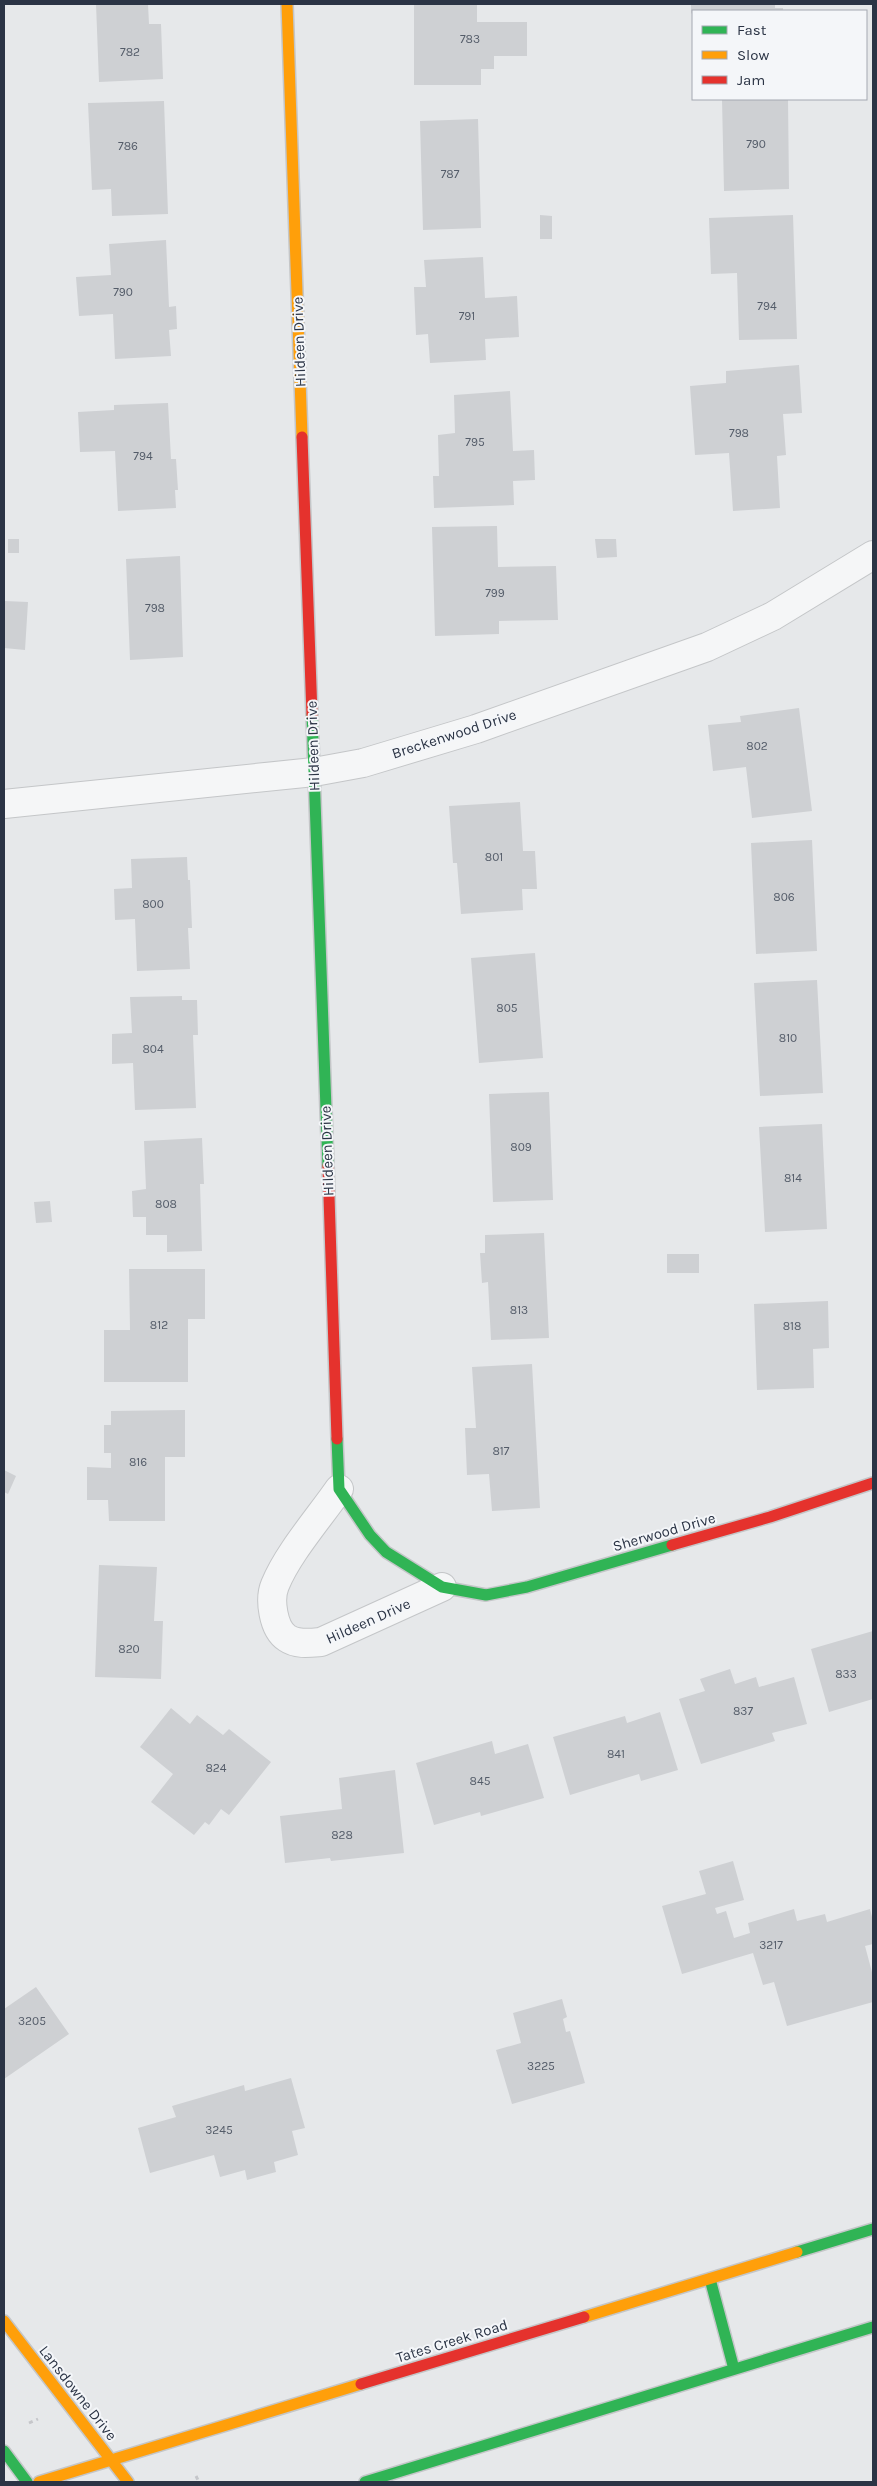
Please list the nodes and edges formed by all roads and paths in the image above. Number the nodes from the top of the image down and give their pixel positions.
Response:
1 (287, 4) edge
2 (873, 555) edge
3 (314, 772) junction
4 (4, 804) edge
5 (873, 1483) edge
6 (339, 1489) junction
7 (451, 1590) junction
8 (873, 2229) edge
9 (710, 2279) junction
10 (4, 2321) edge
11 (873, 2327) edge
12 (734, 2369) junction
13 (4, 2452) edge
14 (111, 2460) junction
15 (196, 2476) dead end
16 (27, 2482) edge
17 (39, 2482) edge
18 (128, 2482) edge
19 (199, 2482) edge
20 (365, 2482) edge

1 - 3 street, Hildeen Drive
2 - 3 street, Breckenwood Drive
3 - 4 street, Breckenwood Drive
3 - 6 street, Hildeen Drive
5 - 7 street, Sherwood Drive
6 - 7 street
6 - 7 street, Hildeen Drive
8 - 9 street, Tates Creek Road
9 - 12 street
9 - 14 street, Tates Creek Road
10 - 14 street, Lansdowne Drive
11 - 12 street
12 - 20 street
13 - 16 street
14 - 17 street, Tates Creek Road
14 - 18 street, Lansdowne Drive
15 - 19 path

